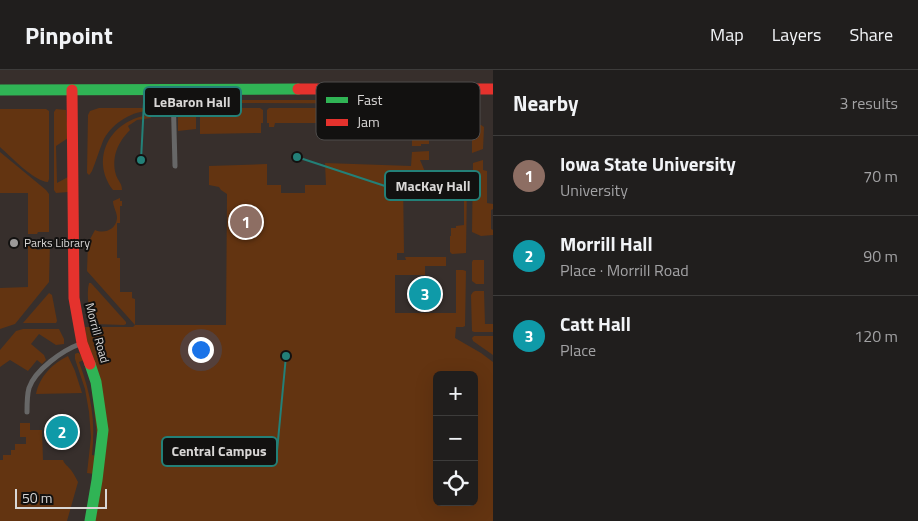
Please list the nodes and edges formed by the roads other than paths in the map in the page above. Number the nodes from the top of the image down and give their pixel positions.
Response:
1 (0, 90) edge
2 (72, 90) junction
3 (173, 90) junction
4 (316, 90) edge
5 (480, 90) edge
6 (493, 90) edge
7 (175, 166) dead end
8 (82, 343) junction
9 (27, 412) dead end
10 (90, 521) edge

1 - 2 street
2 - 3 street
2 - 8 street, Morrill Road
3 - 4 street
3 - 7 lane
5 - 6 street
8 - 9 lane
8 - 10 street, Morrill Road

